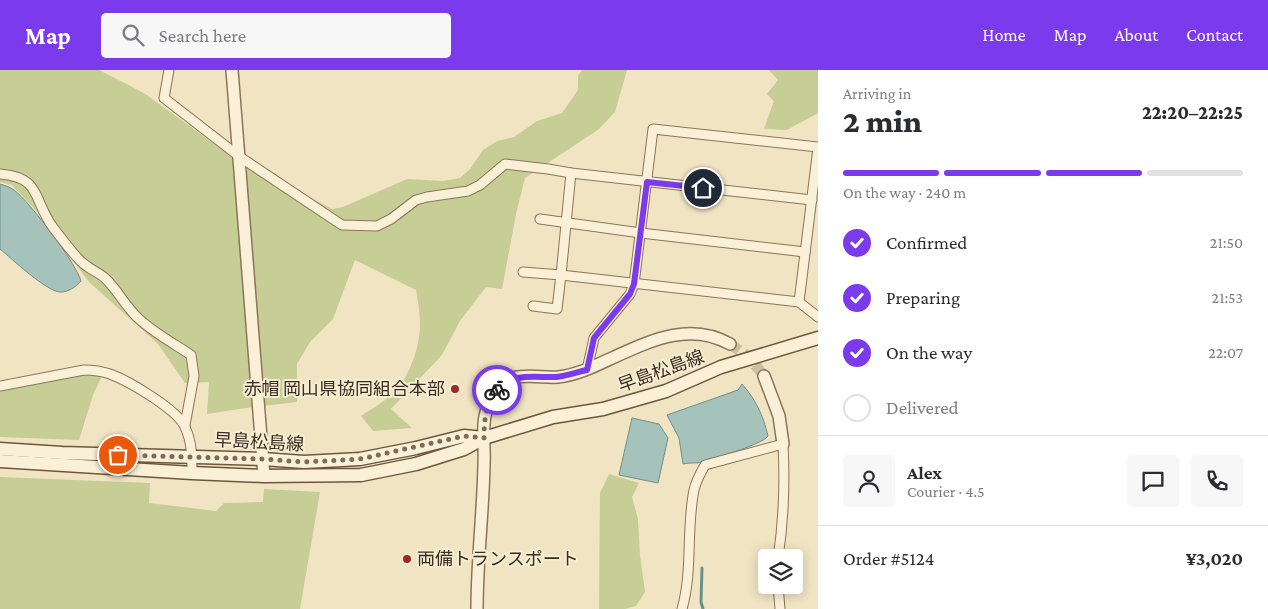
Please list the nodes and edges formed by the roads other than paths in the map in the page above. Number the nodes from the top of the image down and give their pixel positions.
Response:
1 (169, 70) edge
2 (232, 70) edge
3 (818, 148) edge
4 (240, 157) junction
5 (571, 173) junction
6 (0, 174) edge
7 (647, 182) junction
8 (812, 200) junction
9 (540, 219) dead end
10 (566, 222) junction
11 (641, 233) junction
12 (806, 252) junction
13 (523, 272) dead end
14 (561, 275) junction
15 (634, 284) junction
16 (799, 302) junction
17 (533, 306) dead end
18 (818, 317) edge
19 (818, 338) edge
20 (730, 344) tunnel mouth
21 (587, 370) junction
22 (764, 376) tunnel mouth
23 (0, 386) edge
24 (185, 425) junction
25 (484, 438) junction
26 (782, 444) junction
27 (0, 450) edge
28 (192, 456) junction
29 (263, 459) junction
30 (0, 461) edge
31 (192, 473) junction
32 (264, 476) junction
33 (779, 549) edge
34 (779, 594) edge
35 (477, 609) edge
36 (682, 609) edge
37 (780, 609) edge

1 - 4 street
2 - 4 street
3 - 7 street
3 - 8 street
4 - 5 street
4 - 29 street
5 - 7 street
5 - 10 street
6 - 24 street
7 - 8 street
7 - 11 street
8 - 12 street
9 - 10 street
10 - 11 street
10 - 14 street
11 - 12 street
11 - 15 street
12 - 16 street
13 - 14 street
14 - 15 street
14 - 17 street
15 - 16 street
15 - 21 street
16 - 18 street
19 - 25 main road, 早島松島線
20 - 21 street
21 - 25 street
22 - 26 street
23 - 24 street
24 - 28 street
25 - 29 main road, 早島松島線
25 - 32 main road, 早島松島線
25 - 35 street
26 - 33 street
26 - 36 street
27 - 28 main road, 早島松島線
28 - 29 main road, 早島松島線
28 - 31 street
29 - 32 street
30 - 31 main road, 早島松島線
31 - 32 main road, 早島松島線
34 - 37 street

